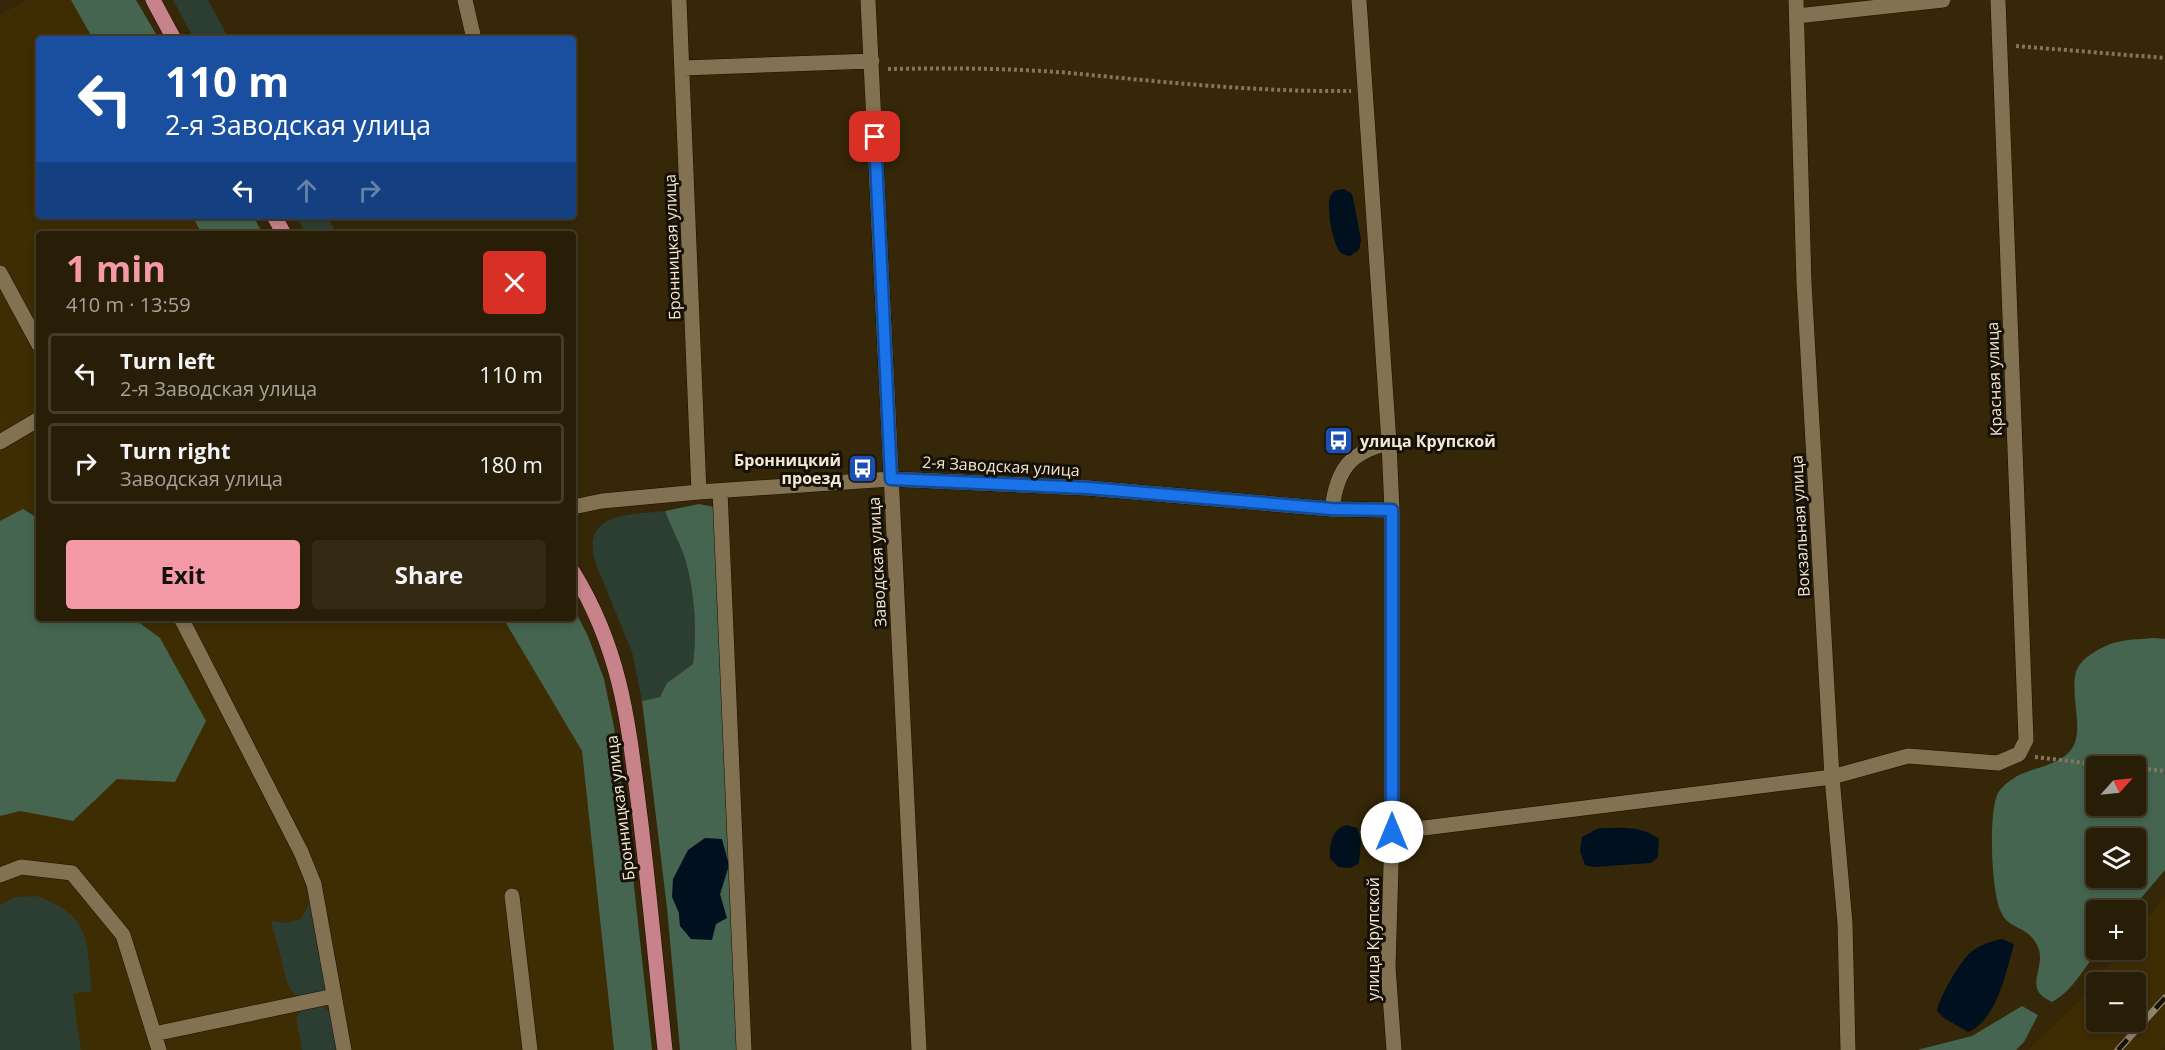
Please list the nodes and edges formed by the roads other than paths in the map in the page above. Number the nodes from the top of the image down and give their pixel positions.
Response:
1 (153, 0) edge
2 (465, 0) edge
3 (680, 0) edge
4 (868, 0) edge
5 (1359, 0) edge
6 (1943, 0) edge
7 (1998, 0) edge
8 (1796, 8) edge
9 (172, 36) edge
10 (473, 36) edge
11 (872, 65) junction
12 (683, 68) junction
13 (0, 273) edge
14 (36, 339) edge
15 (36, 421) edge
16 (0, 442) edge
17 (1389, 443) junction
18 (891, 479) junction
19 (720, 490) junction
20 (699, 492) junction
21 (576, 506) edge
22 (1332, 509) junction
23 (1392, 510) junction
24 (576, 578) edge
25 (183, 621) edge
26 (1832, 777) junction
27 (1392, 832) junction
28 (0, 875) edge
29 (512, 896) dead end
30 (334, 996) junction
31 (154, 1034) junction
32 (159, 1050) edge
33 (345, 1050) edge
34 (530, 1050) edge
35 (665, 1050) edge
36 (744, 1050) edge
37 (919, 1050) edge
38 (1394, 1050) edge
39 (1848, 1050) edge

1 - 9 main road
2 - 10 street
3 - 12 street, Бронницкая улица
4 - 11 street, Заводская улица
5 - 17 street, улица Крупской
6 - 8 street
7 - 26 street, Красная улица
8 - 26 street, Вокзальная улица
11 - 12 street
11 - 18 street, Заводская улица
12 - 20 street, Бронницкая улица
13 - 14 street
15 - 16 street
17 - 22 street
17 - 23 street, улица Крупской
18 - 19 street, 2-я Заводская улица
18 - 22 street, 2-я Заводская улица
18 - 37 street, Заводская улица
19 - 20 street, 2-я Заводская улица
19 - 36 street
20 - 21 street, 2-я Заводская улица
22 - 23 street, 2-я Заводская улица
23 - 27 street, улица Крупской
24 - 35 main road, Бронницкая улица
25 - 30 street
26 - 27 street
26 - 39 street, Вокзальная улица
27 - 38 street, улица Крупской
28 - 31 street
29 - 34 street
30 - 31 street
30 - 33 street
31 - 32 street

